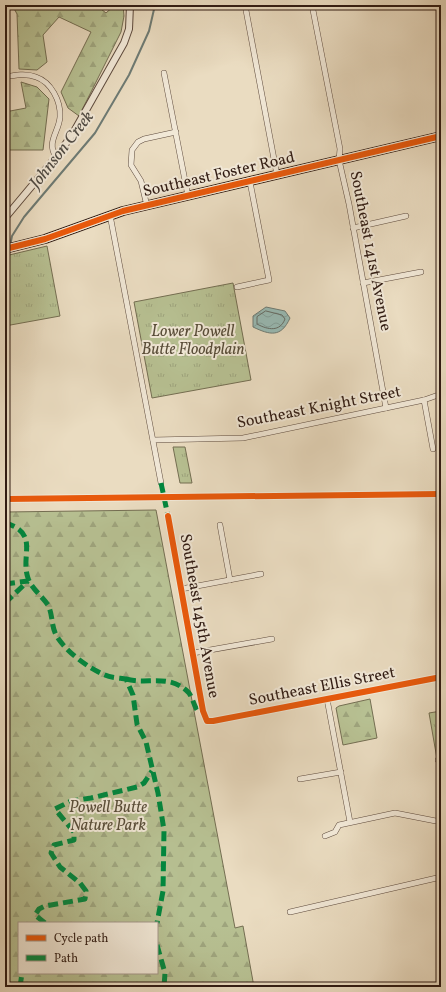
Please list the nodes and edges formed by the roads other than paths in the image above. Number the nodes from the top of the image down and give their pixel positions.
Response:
1 (130, 5) edge
2 (245, 5) edge
3 (312, 5) edge
4 (164, 73) dead end
5 (5, 77) edge
6 (176, 132) junction
7 (441, 136) edge
8 (56, 157) junction
9 (339, 160) junction
10 (277, 175) junction
11 (250, 182) junction
12 (188, 196) junction
13 (147, 206) junction
14 (110, 215) junction
15 (406, 216) dead end
16 (5, 218) edge
17 (353, 228) junction
18 (5, 249) edge
19 (421, 272) dead end
20 (363, 283) junction
21 (237, 287) dead end
22 (441, 394) edge
23 (424, 400) junction
24 (386, 408) junction
25 (153, 440) junction
26 (433, 449) dead end
27 (161, 483) dead end
28 (168, 516) dead end
29 (220, 525) dead end
30 (261, 574) dead end
31 (230, 580) junction
32 (181, 589) junction
33 (272, 639) dead end
34 (193, 653) junction
35 (441, 677) edge
36 (327, 699) junction
37 (207, 721) joint
38 (341, 772) junction
39 (300, 779) dead end
40 (350, 822) junction
41 (441, 822) edge
42 (325, 836) dead end
43 (441, 877) edge
44 (290, 912) dead end

1 - 8 street
2 - 10 street
3 - 9 street, Southeast 141st Avenue
4 - 6 street
5 - 8 street
6 - 12 street
6 - 13 street
7 - 9 main road, Southeast Foster Road
8 - 16 street
9 - 10 main road, Southeast Foster Road
9 - 17 street, Southeast 141st Avenue
10 - 11 main road, Southeast Foster Road
11 - 12 main road, Southeast Foster Road
11 - 21 street
12 - 13 main road, Southeast Foster Road
13 - 14 main road, Southeast Foster Road
14 - 18 main road, Southeast Foster Road
14 - 25 street
15 - 17 street
17 - 20 street, Southeast 141st Avenue
19 - 20 street
20 - 24 street, Southeast 141st Avenue
22 - 23 street, Southeast Knight Street
23 - 24 street, Southeast Knight Street
23 - 26 street
24 - 25 street, Southeast Knight Street
25 - 27 street
28 - 32 street, Southeast 145th Avenue
29 - 31 street
30 - 31 street
31 - 32 street
32 - 34 street, Southeast 145th Avenue
33 - 34 street
34 - 37 street, Southeast 145th Avenue
35 - 36 street, Southeast Ellis Street
36 - 37 street, Southeast Ellis Street
36 - 38 street
38 - 39 street
38 - 40 street
40 - 41 street
40 - 42 street
43 - 44 street

